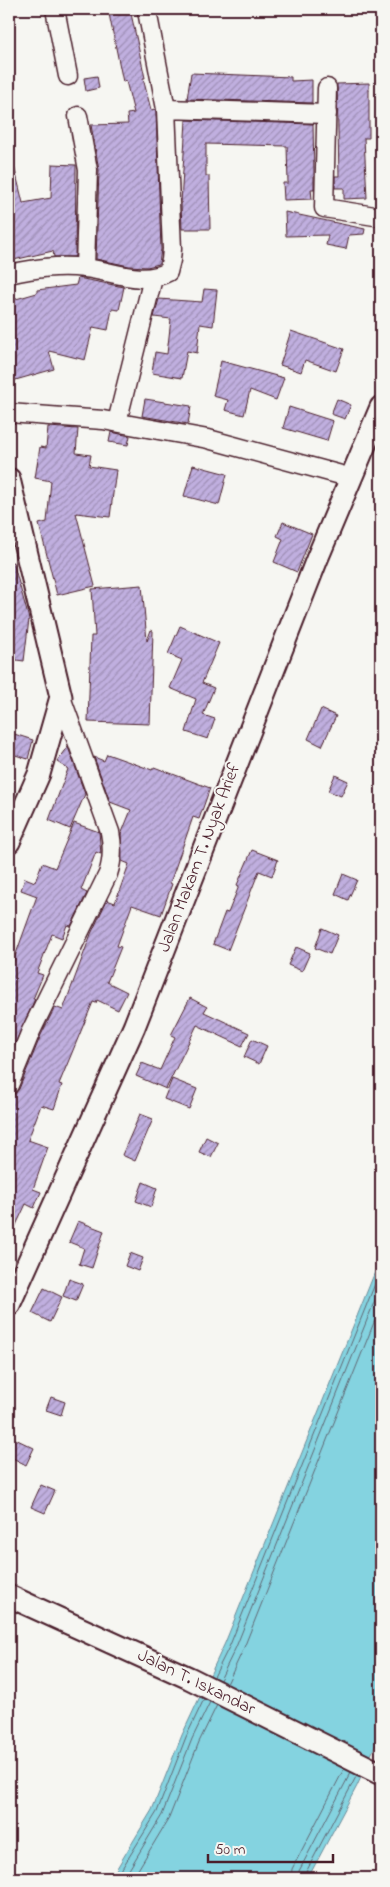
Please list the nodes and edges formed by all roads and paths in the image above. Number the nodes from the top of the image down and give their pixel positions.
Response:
1 (55, 9) edge
2 (147, 11) dead end
3 (68, 76) dead end
4 (327, 88) dead end
5 (166, 109) junction
6 (327, 114) junction
7 (78, 116) dead end
8 (381, 217) edge
9 (85, 268) junction
10 (9, 274) edge
11 (153, 278) junction
12 (381, 407) edge
13 (9, 414) edge
14 (117, 422) junction
15 (352, 478) junction
16 (9, 479) edge
17 (61, 697) junction
18 (9, 842) edge
19 (9, 1085) edge
20 (9, 1306) edge
21 (9, 1596) edge
22 (381, 1774) edge

1 - 3 street
2 - 5 street
4 - 6 street
5 - 6 street
5 - 11 street
6 - 8 street
7 - 9 street
9 - 10 street
9 - 11 street
11 - 14 street
12 - 15 street, Jalan Makam T. Nyak Arief
13 - 14 street
14 - 15 street
15 - 20 street, Jalan Makam T. Nyak Arief
16 - 17 street
17 - 18 street
17 - 19 street
21 - 22 street, Jalan T. Iskandar

